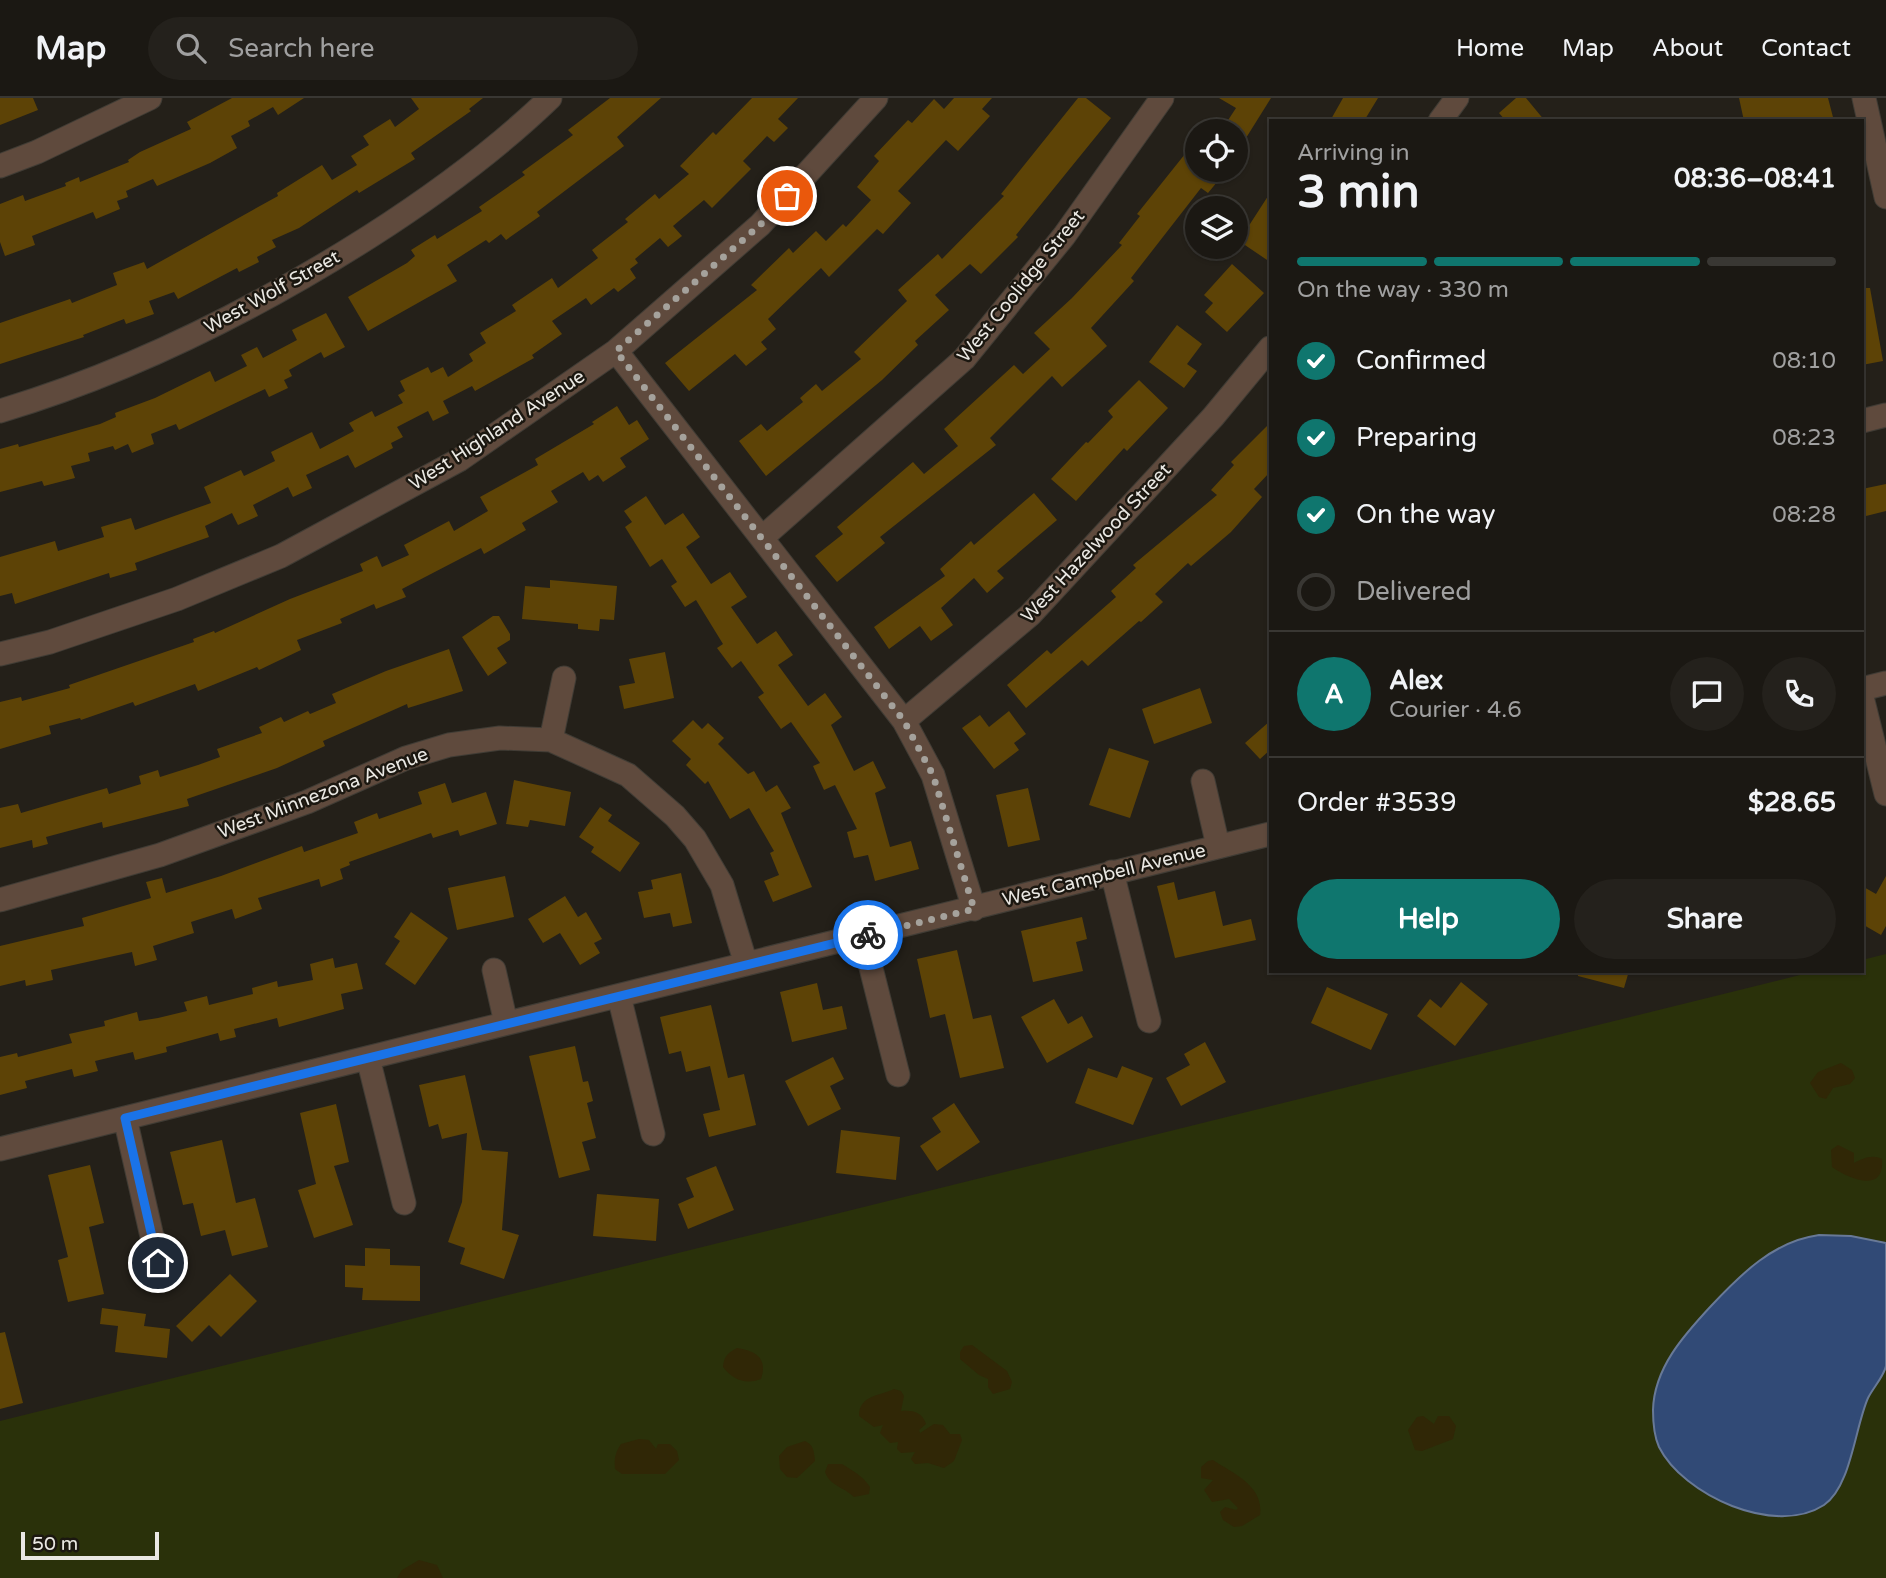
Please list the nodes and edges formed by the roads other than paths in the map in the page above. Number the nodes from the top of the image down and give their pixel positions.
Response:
1 (150, 98) edge
2 (550, 98) edge
3 (876, 98) edge
4 (1163, 98) edge
5 (1457, 98) edge
6 (1864, 98) edge
7 (1441, 119) edge
8 (1870, 164) edge
9 (0, 166) edge
10 (1886, 197) edge
11 (1269, 349) edge
12 (616, 351) junction
13 (0, 411) edge
14 (1886, 415) edge
15 (1864, 420) edge
16 (763, 537) junction
17 (0, 654) edge
18 (564, 678) dead end
19 (1886, 683) edge
20 (1864, 688) edge
21 (1864, 705) edge
22 (904, 721) junction
23 (551, 740) junction
24 (1203, 781) dead end
25 (1886, 794) edge
26 (1269, 834) edge
27 (1219, 846) junction
28 (1112, 872) junction
29 (0, 900) edge
30 (974, 909) junction
31 (863, 936) junction
32 (746, 964) junction
33 (494, 970) dead end
34 (619, 996) junction
35 (1149, 1021) dead end
36 (506, 1023) junction
37 (368, 1058) junction
38 (898, 1075) dead end
39 (125, 1118) junction
40 (653, 1134) dead end
41 (0, 1149) edge
42 (404, 1203) dead end
43 (158, 1263) dead end

1 - 9 street
2 - 13 street, West Wolf Street
3 - 12 street, West Highland Avenue
4 - 16 street, West Coolidge Street
5 - 7 street
6 - 8 street
8 - 10 street
11 - 22 street, West Hazelwood Street
12 - 16 street
12 - 17 street, West Highland Avenue
14 - 15 street
16 - 22 street
18 - 23 street
19 - 20 street
21 - 25 street
22 - 30 street
23 - 29 street, West Minnezona Avenue
23 - 32 street, West Minnezona Avenue
24 - 27 street
26 - 27 street, West Campbell Avenue
27 - 28 street, West Campbell Avenue
28 - 30 street, West Campbell Avenue
28 - 35 street
30 - 31 street, West Campbell Avenue
31 - 32 street, West Campbell Avenue
31 - 38 street
32 - 34 street, West Campbell Avenue
33 - 36 street
34 - 36 street, West Campbell Avenue
34 - 40 street
36 - 37 street, West Campbell Avenue
37 - 39 street, West Campbell Avenue
37 - 42 street
39 - 41 street, West Campbell Avenue
39 - 43 street

